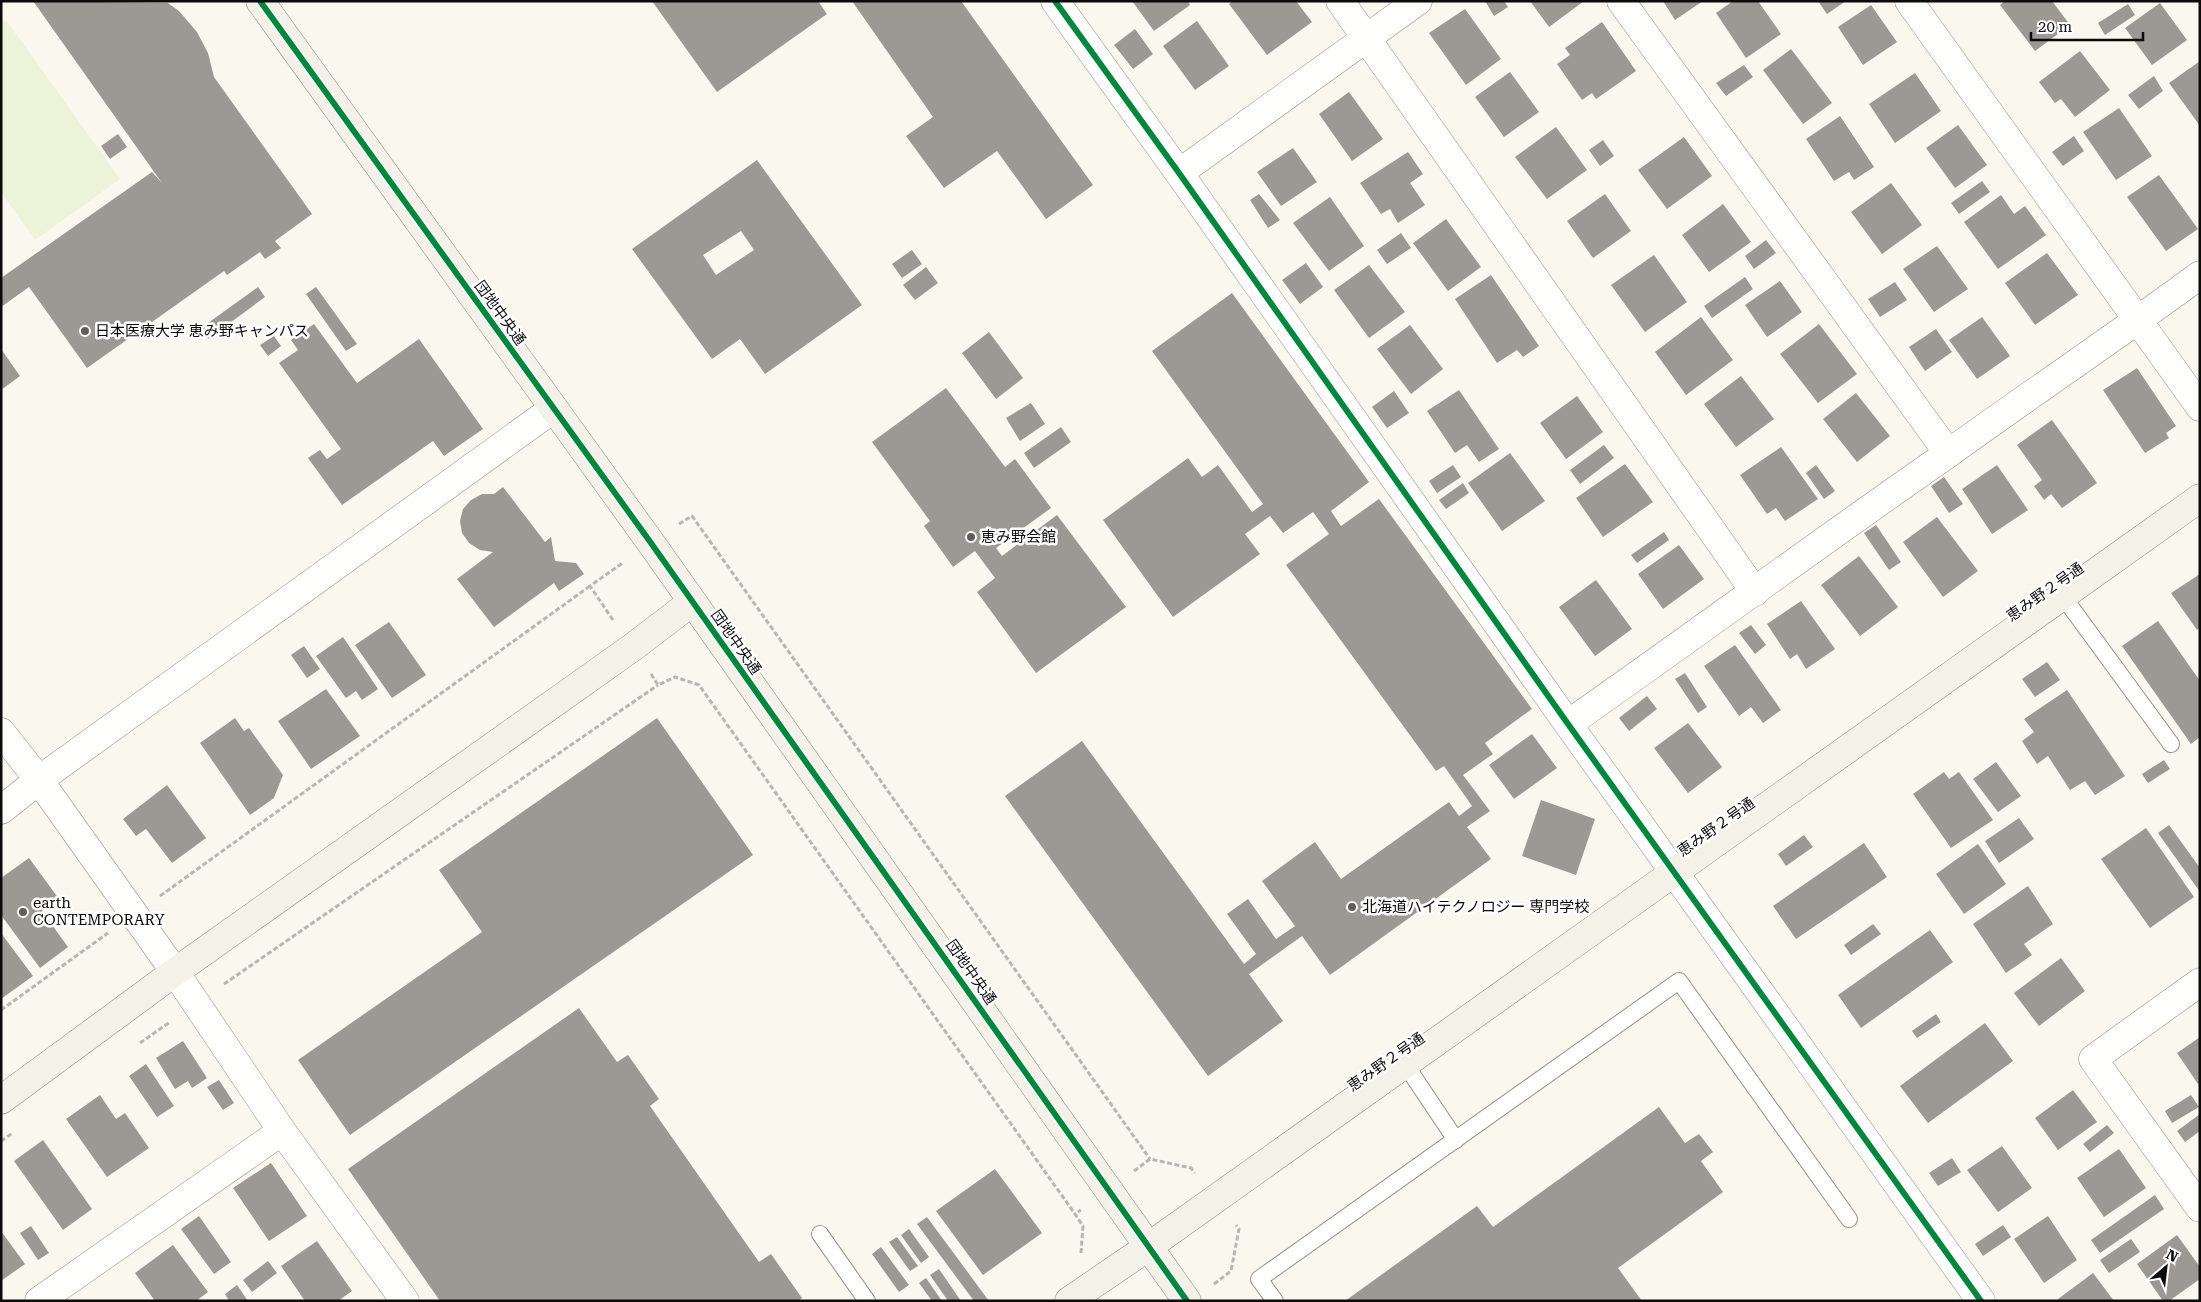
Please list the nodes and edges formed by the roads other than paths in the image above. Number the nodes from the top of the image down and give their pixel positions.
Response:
1 (260, 1) edge
2 (1055, 1) edge
3 (1340, 1) edge
4 (1418, 1) edge
5 (1621, 1) edge
6 (1909, 1) edge
7 (1366, 38) junction
8 (1179, 173) junction
9 (2200, 275) edge
10 (2138, 321) junction
11 (2200, 407) edge
12 (553, 409) junction
13 (1948, 453) junction
14 (2200, 498) edge
15 (1756, 592) junction
16 (2062, 595) junction
17 (692, 602) junction
18 (1568, 724) junction
19 (1, 732) edge
20 (2171, 744) dead end
21 (39, 780) junction
22 (1, 810) edge
23 (1675, 871) junction
24 (175, 972) junction
25 (2200, 982) edge
26 (1405, 1064) junction
27 (1, 1100) edge
28 (282, 1131) junction
29 (1456, 1140) junction
30 (2200, 1208) edge
31 (1849, 1219) dead end
32 (820, 1234) dead end
33 (1148, 1246) junction
34 (50, 1298) edge
35 (405, 1301) edge
36 (867, 1301) edge
37 (1069, 1301) edge
38 (1187, 1301) edge
39 (1275, 1301) edge
40 (1981, 1301) edge

1 - 12 street, 団地中央通
2 - 8 street
3 - 7 street
4 - 7 street
5 - 13 street
6 - 10 street
7 - 8 street
7 - 15 street
8 - 18 street
9 - 10 street
10 - 11 street
10 - 13 street
12 - 17 street, 団地中央通
12 - 21 street
13 - 15 street
14 - 16 street, 恵み野２号通
15 - 18 street
16 - 20 lane
16 - 23 street, 恵み野２号通
17 - 24 street
17 - 33 street, 団地中央通
18 - 23 street
19 - 21 street
21 - 22 street
21 - 24 street
23 - 26 street, 恵み野２号通
23 - 40 street
24 - 27 street
24 - 28 street
25 - 30 street
26 - 29 lane
26 - 33 street, 恵み野２号通
28 - 34 street
28 - 35 street
29 - 31 lane
29 - 39 lane
32 - 36 lane
33 - 37 street, 恵み野２号通
33 - 38 street, 団地中央通

